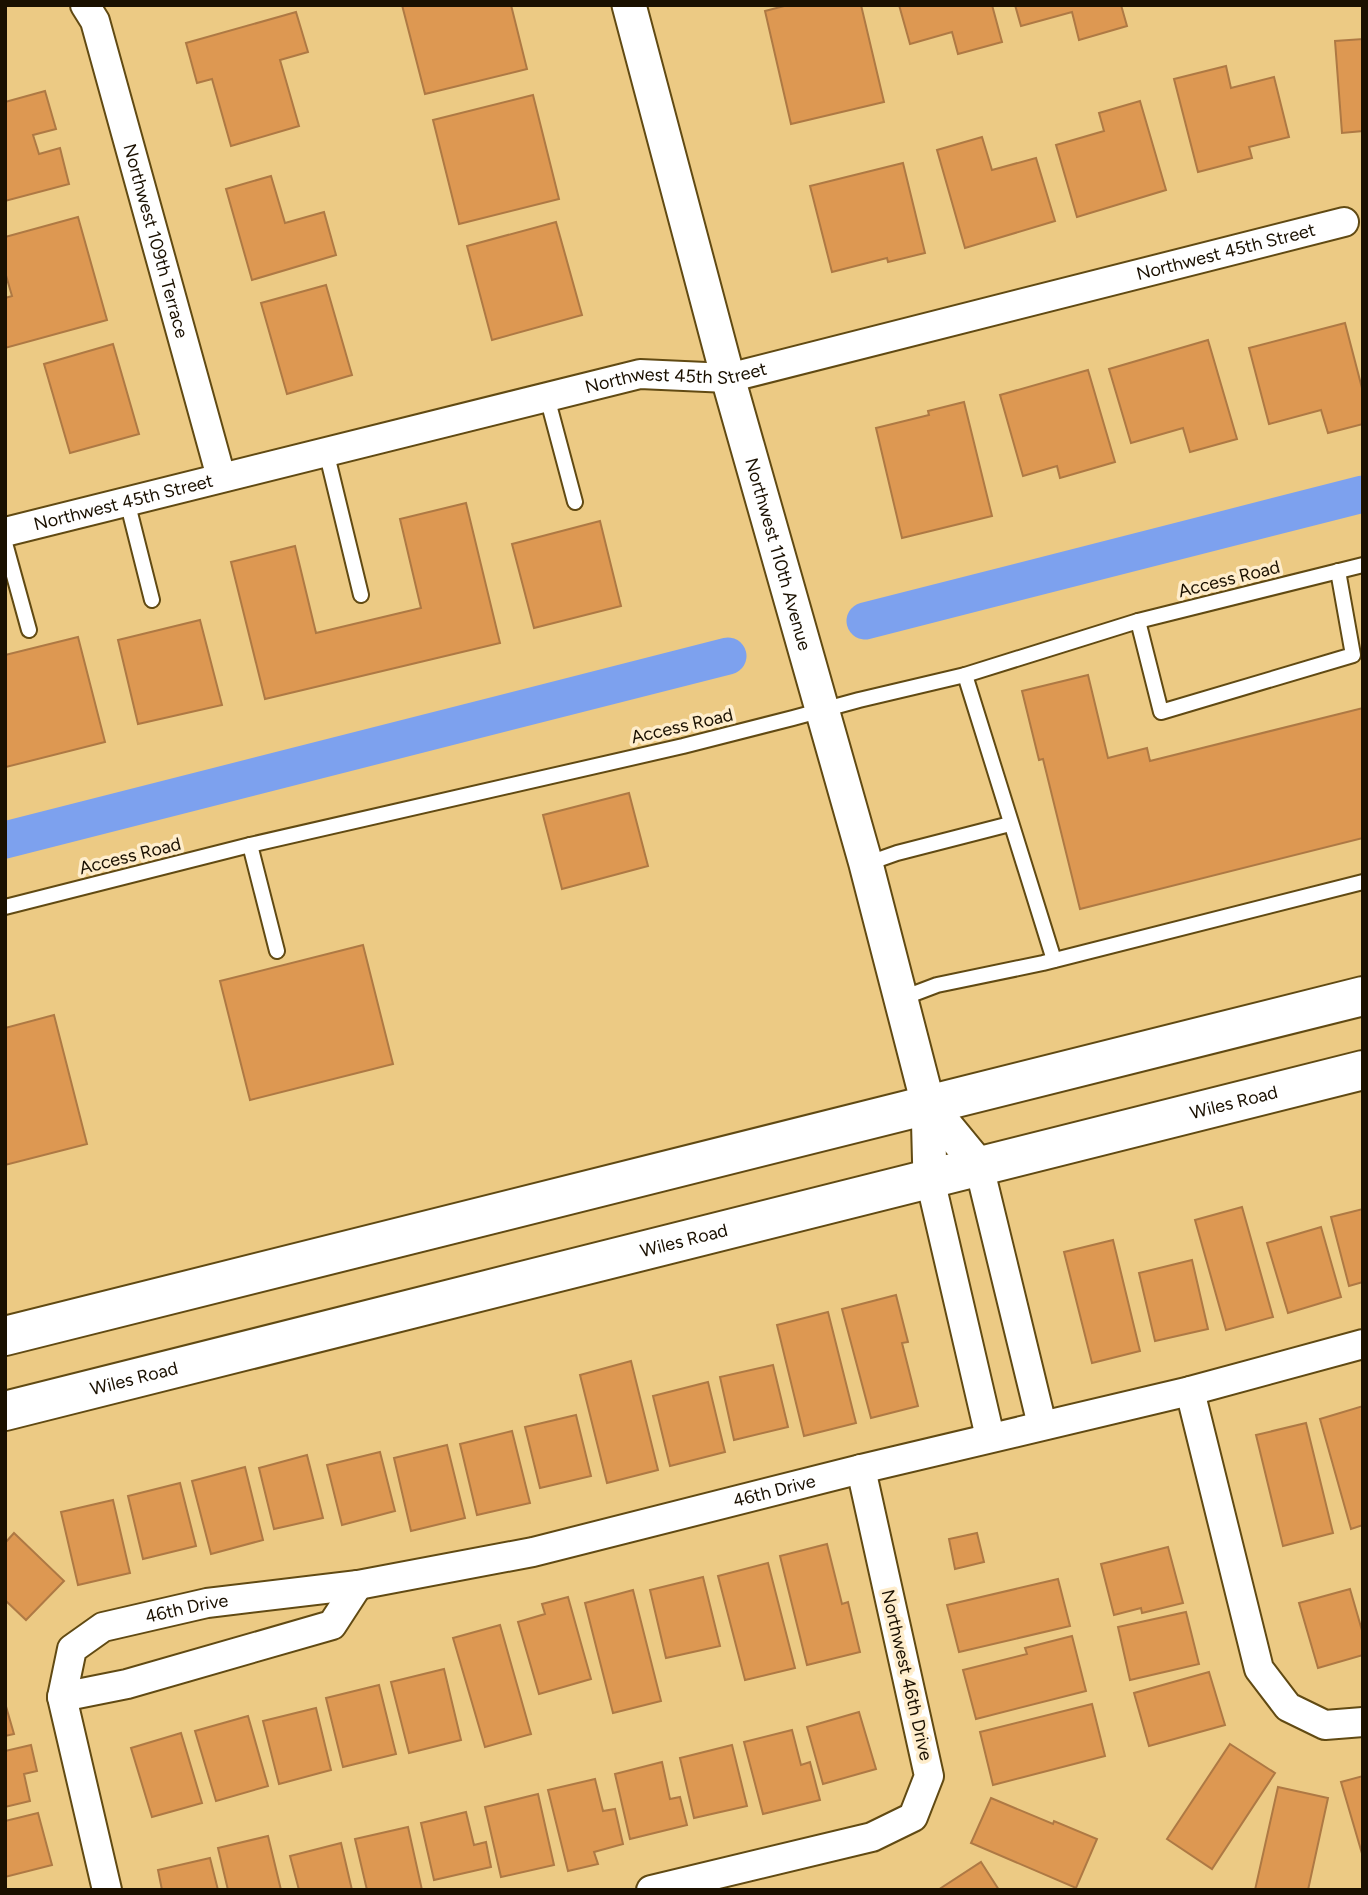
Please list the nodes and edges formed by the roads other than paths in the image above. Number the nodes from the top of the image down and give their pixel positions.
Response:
1 (85, 5) edge
2 (629, 5) edge
3 (1344, 222) dead end
4 (729, 378) junction
5 (547, 397) junction
6 (326, 451) junction
7 (221, 477) junction
8 (127, 501) junction
9 (575, 502) dead end
10 (5, 532) edge
11 (5, 543) edge
12 (1363, 565) edge
13 (1338, 571) junction
14 (362, 594) dead end
15 (152, 600) dead end
16 (1138, 621) junction
17 (29, 630) dead end
18 (965, 675) junction
19 (823, 709) junction
20 (1010, 824) junction
21 (250, 845) junction
22 (866, 864) junction
23 (1363, 882) edge
24 (5, 907) edge
25 (277, 951) dead end
26 (1054, 960) junction
27 (1363, 996) edge
28 (900, 999) junction
29 (1363, 1070) edge
30 (928, 1104) junction
31 (979, 1166) junction
32 (930, 1179) junction
33 (5, 1336) edge
34 (1363, 1344) edge
35 (1190, 1391) junction
36 (5, 1411) edge
37 (1042, 1425) junction
38 (990, 1437) junction
39 (861, 1469) junction
40 (358, 1586) junction
41 (62, 1697) junction
42 (1363, 1722) edge
43 (107, 1890) edge
44 (652, 1890) edge

1 - 7 street, Northwest 109th Terrace
2 - 4 street, Northwest 110th Avenue
3 - 4 street, Northwest 45th Street
4 - 5 street, Northwest 45th Street
4 - 19 street, Northwest 110th Avenue
5 - 6 street, Northwest 45th Street
5 - 9 lane
6 - 7 street, Northwest 45th Street
6 - 14 lane
7 - 8 street, Northwest 45th Street
8 - 10 street, Northwest 45th Street
8 - 15 lane
11 - 17 lane
12 - 13 lane, Access Road
13 - 16 lane, Access Road
13 - 16 lane
16 - 18 lane, Access Road
18 - 19 lane, Access Road
18 - 20 lane
19 - 21 lane, Access Road
19 - 22 street, Northwest 110th Avenue
20 - 22 lane
20 - 26 lane
21 - 24 lane, Access Road
21 - 25 lane
22 - 28 street, Northwest 110th Avenue
23 - 26 lane
26 - 28 lane
27 - 30 main road
28 - 30 street, Northwest 110th Avenue
29 - 31 main road, Wiles Road
30 - 31 street, Northwest 110th Avenue
30 - 32 street, Northwest 110th Avenue
30 - 33 main road
31 - 32 main road, Wiles Road
31 - 37 street
32 - 36 main road, Wiles Road
32 - 38 street
34 - 35 street, 46th Drive
35 - 37 street, 46th Drive
35 - 42 street
37 - 38 street, 46th Drive
38 - 39 street, 46th Drive
39 - 40 street, 46th Drive
39 - 44 street, Northwest 46th Drive
40 - 41 street
40 - 41 street, 46th Drive
41 - 43 street, 46th Drive

